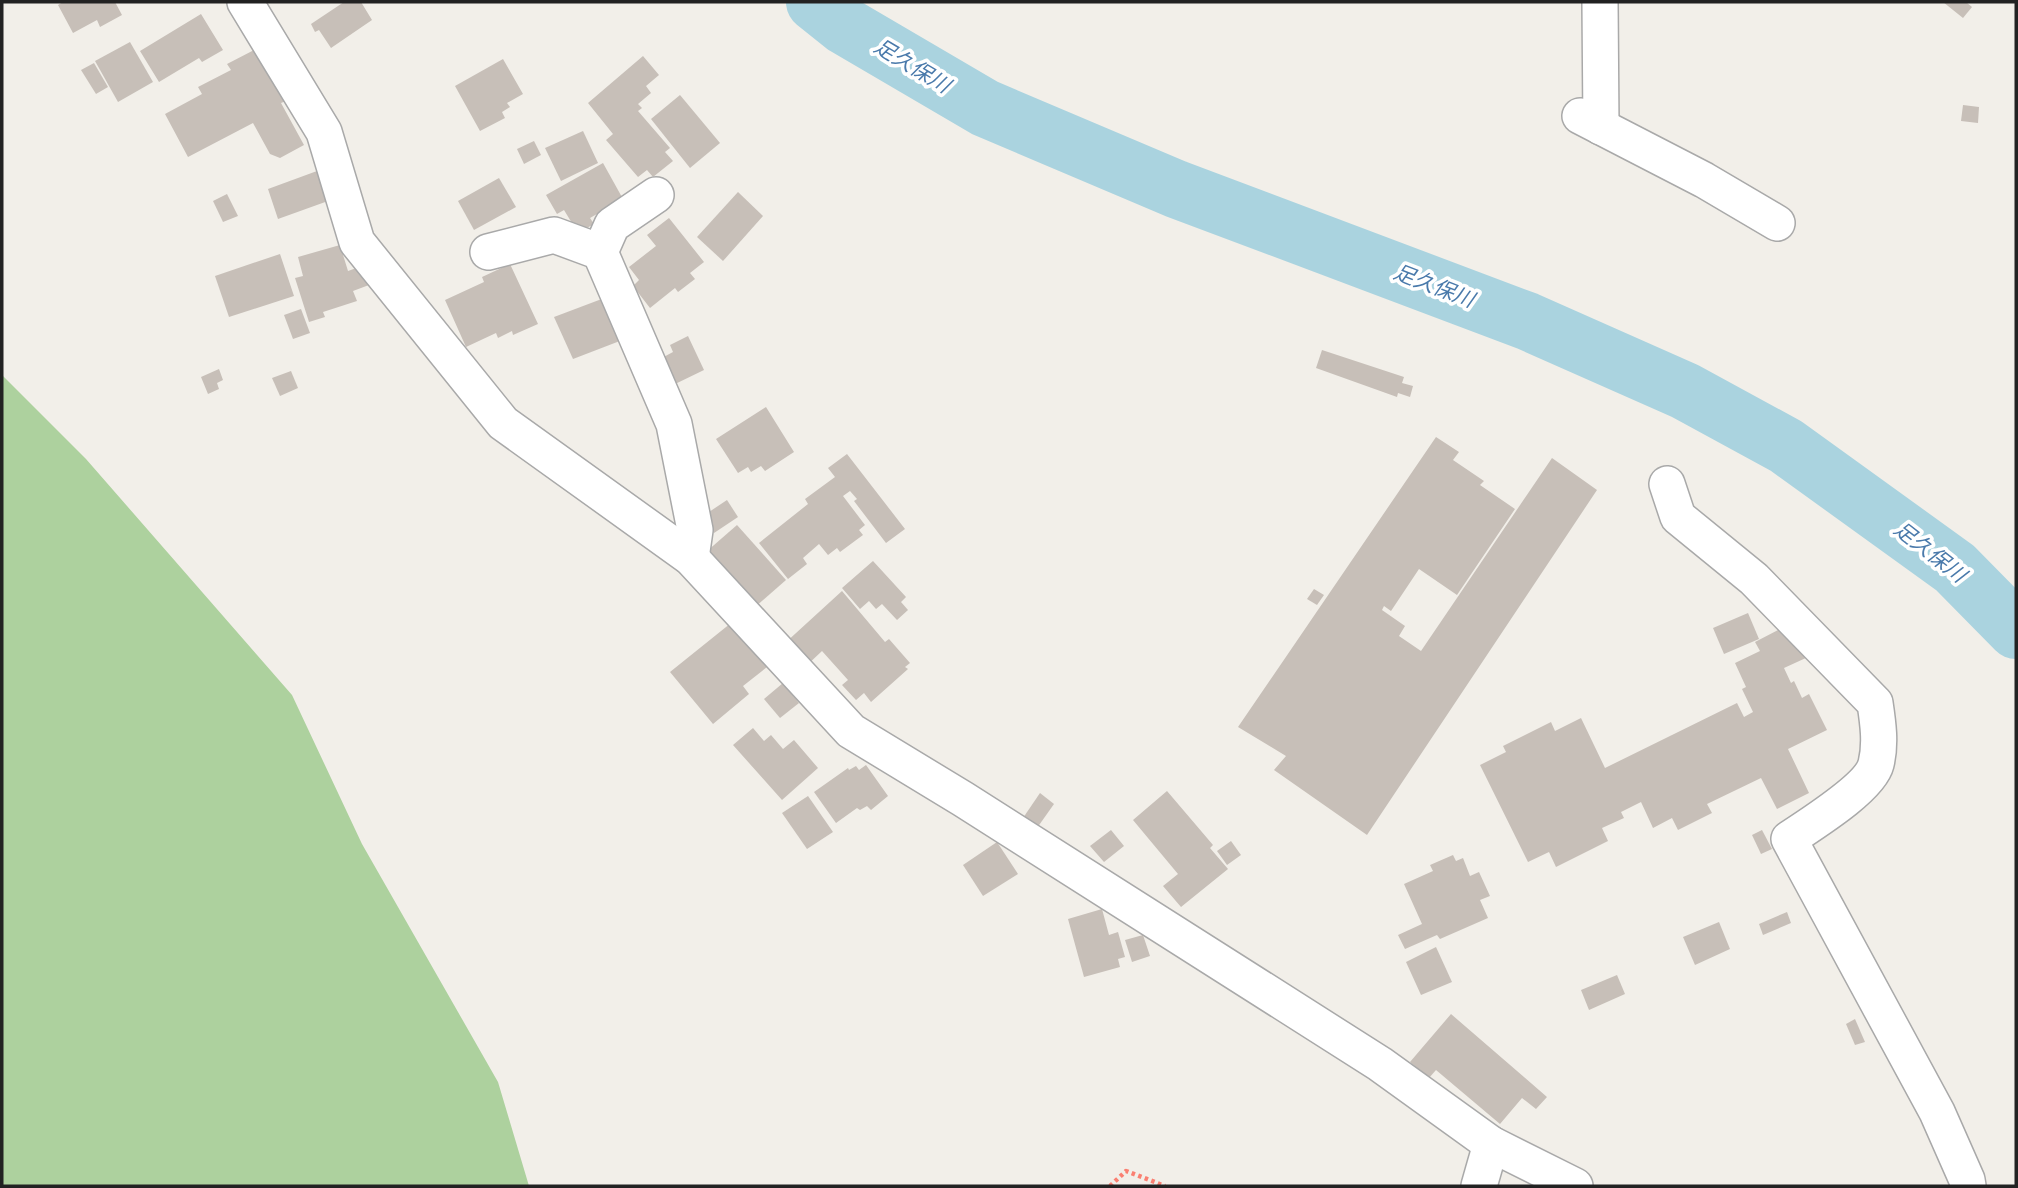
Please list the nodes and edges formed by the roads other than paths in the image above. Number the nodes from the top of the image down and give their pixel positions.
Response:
1 (245, 2) edge
2 (1600, 2) edge
3 (656, 195) dead end
4 (1777, 223) dead end
5 (488, 252) dead end
6 (600, 252) junction
7 (1667, 484) dead end
8 (691, 558) junction
9 (1491, 1144) junction
10 (1479, 1186) edge
11 (1575, 1186) edge
12 (1968, 1186) edge

1 - 8 street
2 - 4 street
3 - 6 street
5 - 6 street
6 - 8 street
7 - 12 street
8 - 9 street
9 - 10 street
9 - 11 street

